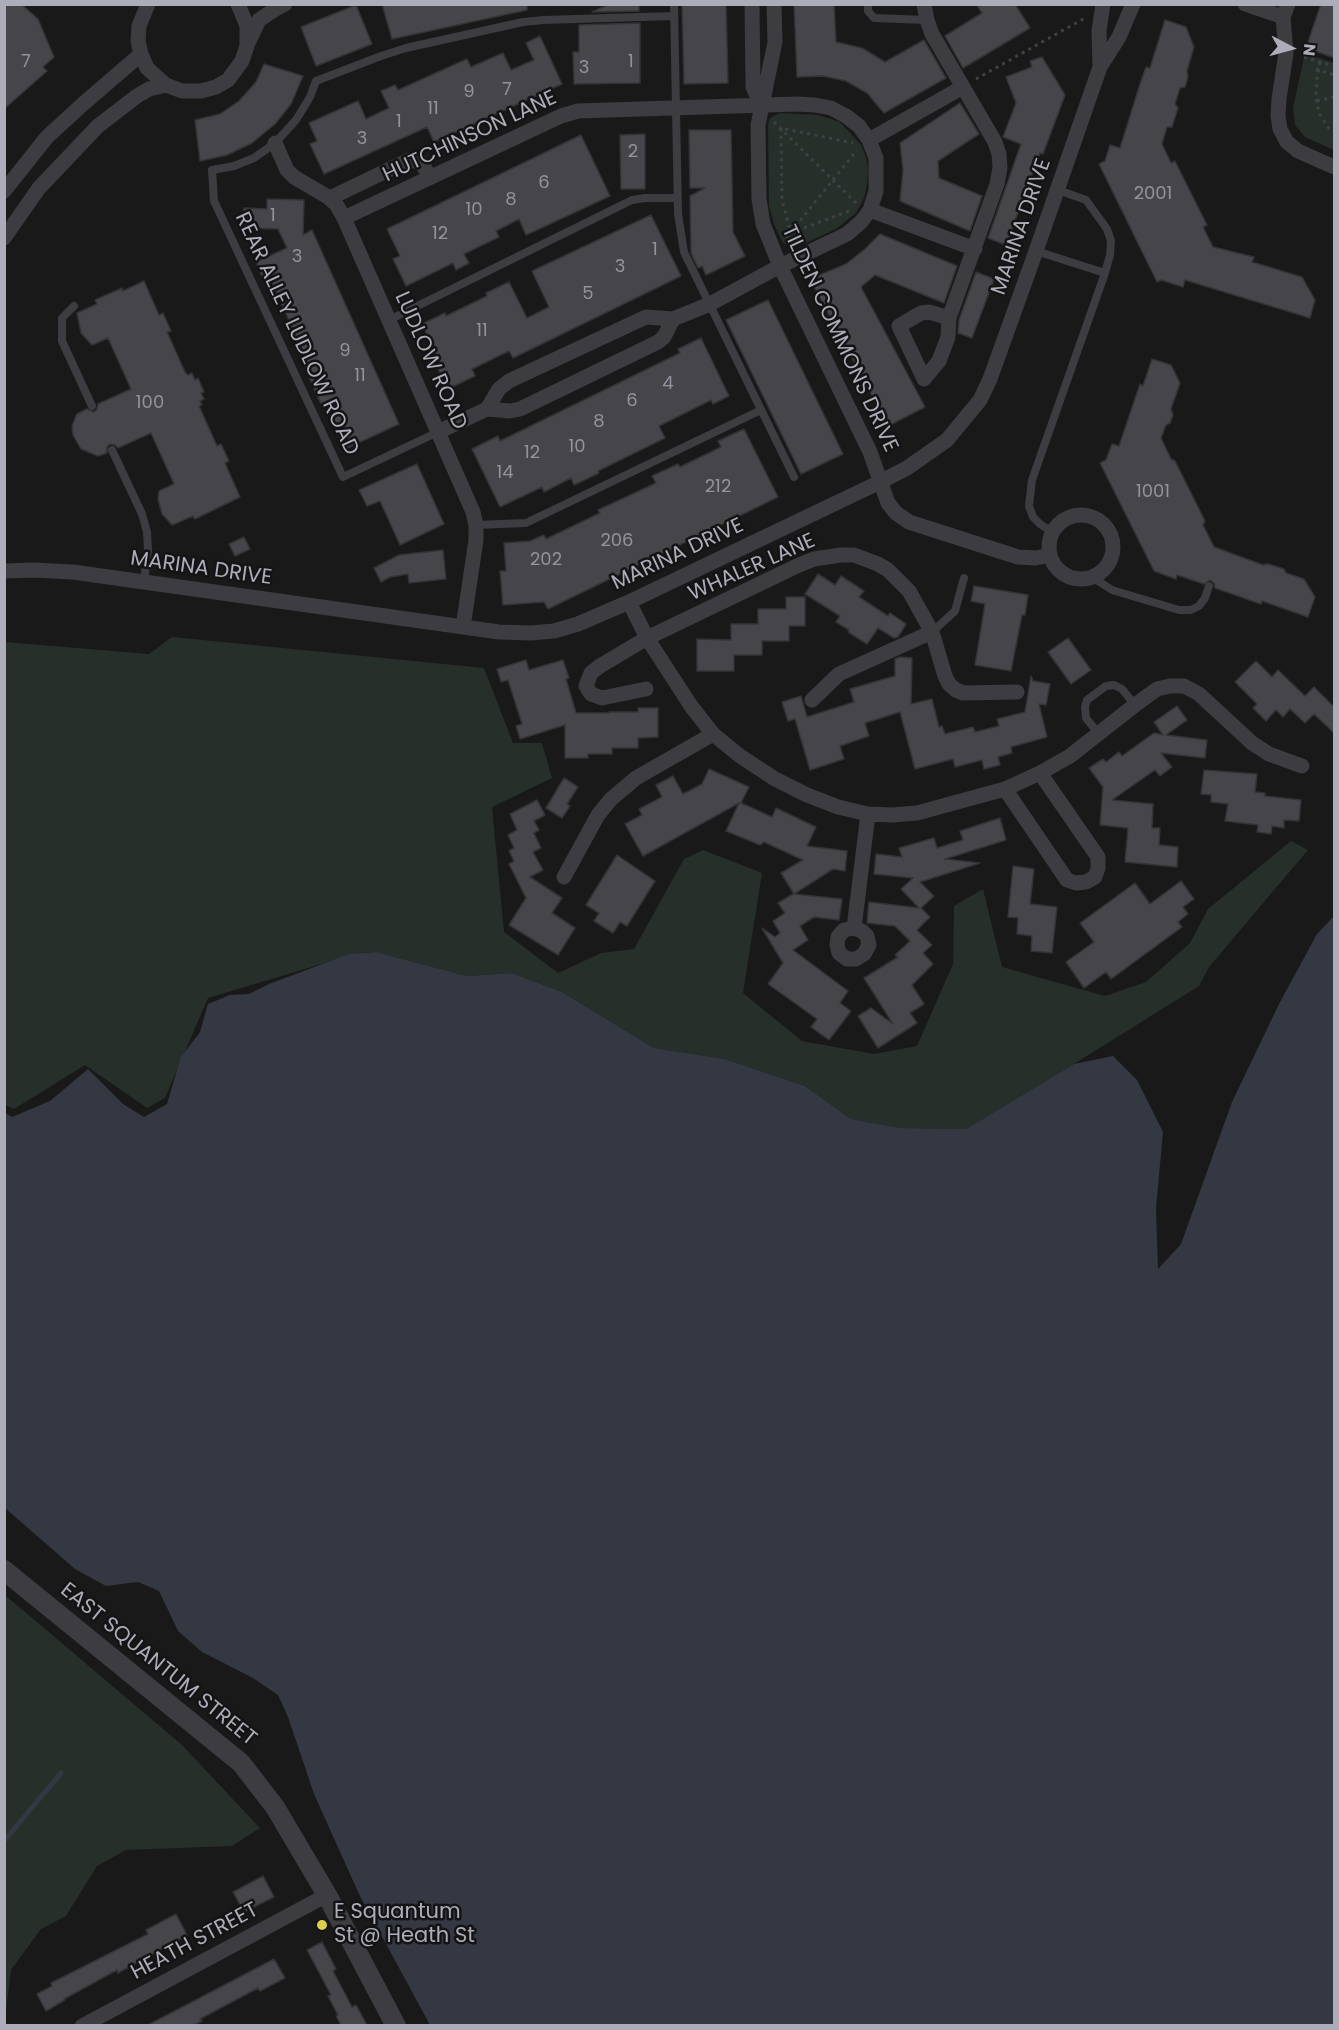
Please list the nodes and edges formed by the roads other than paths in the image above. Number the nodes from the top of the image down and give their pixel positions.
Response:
1 (148, 4) edge
2 (238, 4) edge
3 (285, 4) edge
4 (674, 4) edge
5 (752, 4) edge
6 (774, 4) edge
7 (868, 4) edge
8 (924, 4) edge
9 (1133, 4) edge
10 (1245, 4) edge
11 (1103, 6) edge
12 (1285, 11) edge
13 (674, 16) junction
14 (927, 20) junction
15 (247, 46) junction
16 (141, 54) junction
17 (1100, 67) junction
18 (166, 85) junction
19 (963, 87) junction
20 (761, 105) junction
21 (676, 107) junction
22 (869, 140) junction
23 (274, 143) junction
24 (1335, 167) edge
25 (430, 177) junction
26 (1058, 190) junction
27 (4, 191) edge
28 (330, 198) junction
29 (677, 198) junction
30 (870, 210) junction
31 (344, 218) junction
32 (5, 236) edge
33 (975, 249) junction
34 (1036, 251) junction
35 (780, 266) junction
36 (1104, 273) junction
37 (710, 304) junction
38 (74, 306) dead end
39 (949, 318) dead end
40 (673, 319) junction
41 (389, 320) junction
42 (92, 406) dead end
43 (488, 409) junction
44 (761, 411) junction
45 (438, 432) junction
46 (112, 450) dead end
47 (794, 477) dead end
48 (880, 482) junction
49 (476, 525) junction
50 (1052, 532) junction
51 (1050, 555) junction
52 (4, 571) edge
53 (1092, 577) junction
54 (964, 578) dead end
55 (144, 581) junction
56 (1209, 586) dead end
57 (629, 602) junction
58 (463, 627) junction
59 (932, 632) junction
60 (647, 638) junction
61 (646, 689) dead end
62 (1017, 692) dead end
63 (813, 700) dead end
64 (1135, 705) junction
65 (1098, 733) junction
66 (713, 734) junction
67 (1302, 766) dead end
68 (1040, 773) junction
69 (1005, 789) junction
70 (868, 814) junction
71 (564, 877) dead end
72 (854, 928) dead end
73 (4, 1570) edge
74 (327, 1895) junction
75 (82, 2025) edge
76 (396, 2025) edge

1 - 16 street
2 - 15 street
3 - 15 street
4 - 13 lane
5 - 20 street, TILDEN COMMONS DRIVE
6 - 20 street, TILDEN COMMONS DRIVE
7 - 14 lane
8 - 14 street
9 - 17 street, MARINA DRIVE
10 - 12 street
11 - 17 street, MARINA DRIVE
12 - 24 street
13 - 21 lane
13 - 23 lane
14 - 19 street
15 - 18 street
16 - 18 street
16 - 27 street
17 - 26 street, MARINA DRIVE
18 - 32 street
19 - 22 street
19 - 33 street
20 - 21 street, HUTCHINSON LANE
20 - 22 street, HUTCHINSON LANE
20 - 35 street, TILDEN COMMONS DRIVE
21 - 25 street, HUTCHINSON LANE
21 - 29 lane
22 - 30 street
23 - 28 street, LUDLOW ROAD
23 - 45 lane, REAR ALLEY LUDLOW ROAD
25 - 28 street
25 - 31 street, HUTCHINSON LANE
26 - 34 street, MARINA DRIVE
26 - 36 lane
28 - 31 street, LUDLOW ROAD
29 - 37 lane
29 - 41 lane
30 - 33 street
30 - 35 street
31 - 41 street, LUDLOW ROAD
33 - 39 street
34 - 36 lane
34 - 48 street, MARINA DRIVE
35 - 37 street
35 - 48 street, TILDEN COMMONS DRIVE
36 - 50 lane
37 - 40 street
37 - 44 lane
38 - 42 lane
40 - 43 street
40 - 43 street
41 - 45 street, LUDLOW ROAD
43 - 45 street
44 - 47 lane
44 - 49 lane
45 - 49 street, LUDLOW ROAD
46 - 55 lane
48 - 51 street, TILDEN COMMONS DRIVE
48 - 57 street, MARINA DRIVE
49 - 58 street, LUDLOW ROAD
50 - 51 street
50 - 53 street
51 - 53 street
52 - 55 street, MARINA DRIVE
53 - 56 lane
54 - 59 lane
55 - 58 street, MARINA DRIVE
57 - 58 street, MARINA DRIVE
57 - 60 street
59 - 60 street, WHALER LANE
59 - 62 street, WHALER LANE
59 - 63 street
60 - 61 street, WHALER LANE
60 - 66 street
64 - 65 street
64 - 65 lane
64 - 67 street
65 - 68 street
66 - 70 street
66 - 71 street
68 - 69 street
68 - 69 street
69 - 70 street
70 - 72 street
73 - 74 street, EAST SQUANTUM STREET
74 - 75 street, HEATH STREET
74 - 76 street, EAST SQUANTUM STREET

